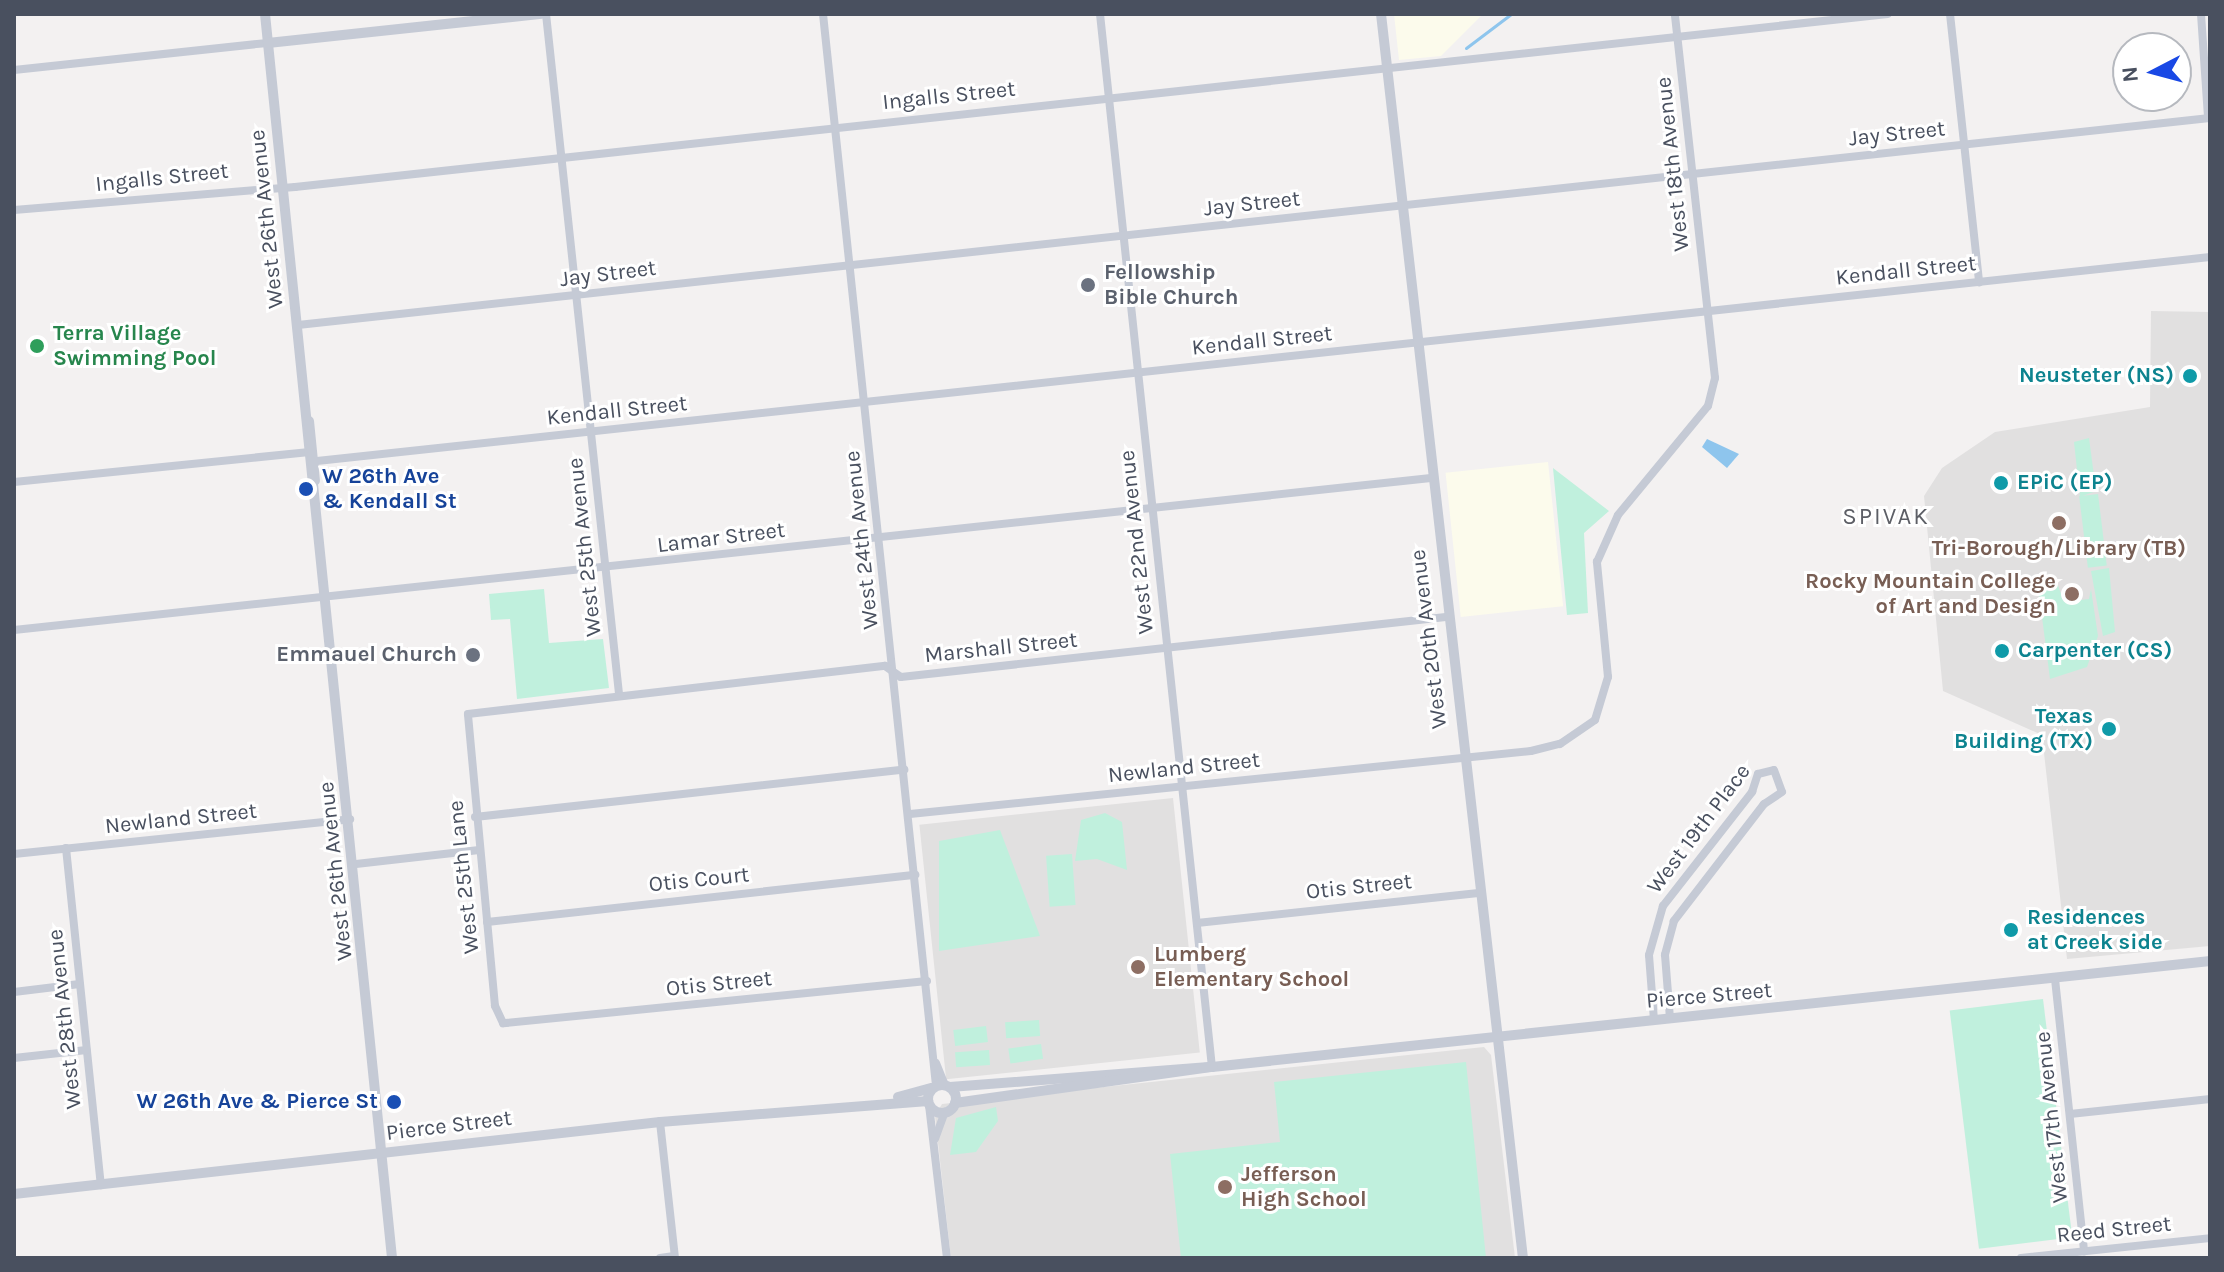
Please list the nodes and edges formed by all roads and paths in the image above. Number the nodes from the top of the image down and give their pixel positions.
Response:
1 (265, 14) edge
2 (544, 14) edge
3 (823, 14) edge
4 (1100, 14) edge
5 (1381, 14) edge
6 (1675, 14) edge
7 (1888, 14) edge
8 (1950, 14) edge
9 (2201, 14) edge
10 (1677, 37) junction
11 (268, 43) junction
12 (1387, 68) junction
13 (14, 70) edge
14 (1109, 98) junction
15 (2209, 118) edge
16 (835, 125) junction
17 (1964, 145) junction
18 (561, 158) junction
19 (1693, 175) junction
20 (284, 186) junction
21 (1402, 206) junction
22 (14, 210) edge
23 (1125, 236) junction
24 (2210, 257) edge
25 (848, 264) junction
26 (1979, 282) junction
27 (576, 296) junction
28 (1707, 311) junction
29 (298, 325) junction
30 (1416, 343) junction
31 (1138, 372) junction
32 (864, 401) junction
33 (1708, 406) joint
34 (309, 421) junction
35 (591, 433) junction
36 (309, 452) junction
37 (317, 461) junction
38 (1431, 478) junction
39 (315, 481) junction
40 (14, 482) edge
41 (1151, 509) junction
42 (880, 537) junction
43 (606, 569) junction
44 (327, 597) junction
45 (1446, 617) junction
46 (14, 630) edge
47 (1167, 648) junction
48 (894, 673) junction
49 (619, 694) junction
50 (468, 714) joint
51 (1463, 756) junction
52 (904, 770) junction
53 (1183, 787) junction
54 (910, 814) junction
55 (475, 817) junction
56 (351, 819) junction
57 (66, 848) junction
58 (479, 850) junction
59 (14, 854) edge
60 (356, 864) junction
61 (915, 875) junction
62 (1478, 893) junction
63 (487, 922) junction
64 (1197, 923) junction
65 (2210, 961) edge
66 (2055, 979) junction
67 (927, 981) junction
68 (80, 984) junction
69 (14, 992) edge
70 (1670, 1019) junction
71 (1654, 1020) junction
72 (515, 1024) joint
73 (1499, 1037) junction
74 (87, 1050) junction
75 (14, 1058) edge
76 (1212, 1067) junction
77 (941, 1086) junction
78 (888, 1099) junction
79 (2210, 1099) edge
80 (928, 1103) junction
81 (955, 1103) junction
82 (945, 1112) junction
83 (2070, 1114) junction
84 (660, 1122) junction
85 (934, 1140) junction
86 (387, 1153) junction
87 (101, 1185) junction
88 (14, 1194) edge
89 (2210, 1238) edge
90 (2084, 1251) junction
91 (674, 1257) edge
92 (392, 1258) edge
93 (660, 1258) edge
94 (947, 1258) edge
95 (1523, 1258) edge
96 (2021, 1258) edge

1 - 11 street, West 26th Avenue
2 - 11 street
2 - 18 street, West 25th Avenue
3 - 16 street, West 24th Avenue
4 - 14 street, West 22nd Avenue
5 - 12 street, West 20th Avenue
6 - 10 street, West 18th Avenue
7 - 10 street, Ingalls Street
8 - 17 street
9 - 15 street
10 - 12 street, Ingalls Street
10 - 19 street, West 18th Avenue
11 - 13 street
11 - 20 street, West 26th Avenue
12 - 14 street, Ingalls Street
12 - 21 street, West 20th Avenue
14 - 16 street, Ingalls Street
14 - 23 street, West 22nd Avenue
15 - 17 street, Jay Street
16 - 18 street, Ingalls Street
16 - 25 street, West 24th Avenue
17 - 19 street, Jay Street
17 - 26 street
18 - 20 street, Ingalls Street
18 - 27 street, West 25th Avenue
19 - 21 street, Jay Street
19 - 28 street, West 18th Avenue
20 - 22 street, Ingalls Street
20 - 29 street, West 26th Avenue
21 - 23 street, Jay Street
21 - 30 street, West 20th Avenue
23 - 25 street, Jay Street
23 - 31 street, West 22nd Avenue
24 - 26 street, Kendall Street
25 - 27 street, Jay Street
25 - 32 street, West 24th Avenue
26 - 28 street, Kendall Street
27 - 29 street, Jay Street
27 - 35 street, West 25th Avenue
28 - 30 street, Kendall Street
28 - 33 street, West 18th Avenue
29 - 34 street, West 26th Avenue
30 - 31 street, Kendall Street
30 - 38 street, West 20th Avenue
31 - 32 street, Kendall Street
31 - 41 street, West 22nd Avenue
32 - 35 street, Kendall Street
32 - 42 street, West 24th Avenue
33 - 51 street, Newland Street
34 - 36 street, West 26th Avenue
34 - 37 street, West 26th Avenue
35 - 37 street, Kendall Street
35 - 43 street, West 25th Avenue
36 - 39 street, West 26th Avenue
36 - 40 street
37 - 39 street, West 26th Avenue
38 - 41 street, Lamar Street
38 - 45 street, West 20th Avenue
39 - 44 street, West 26th Avenue
41 - 42 street, Lamar Street
41 - 47 street, West 22nd Avenue
42 - 43 street, Lamar Street
42 - 48 street, West 24th Avenue
43 - 44 street, Lamar Street
43 - 49 street, West 25th Avenue
44 - 46 street, Lamar Street
44 - 56 street, West 26th Avenue
45 - 47 street, Marshall Street
45 - 51 street, West 20th Avenue
47 - 48 street, Marshall Street
47 - 53 street, West 22nd Avenue
48 - 49 street, Marshall Street
48 - 52 street, West 24th Avenue
49 - 50 street, Marshall Street
50 - 55 street, West 25th Lane
51 - 53 street, Newland Street
51 - 62 street, West 20th Avenue
52 - 54 street, West 24th Avenue
52 - 55 street
53 - 54 street, Newland Street
53 - 64 street, West 22nd Avenue
54 - 61 street, West 24th Avenue
55 - 58 street, West 25th Lane
56 - 57 street, Newland Street
56 - 60 street, West 26th Avenue
57 - 59 street, Newland Street
57 - 68 street, West 28th Avenue
58 - 60 street
58 - 63 street, West 25th Lane
60 - 86 street, West 26th Avenue
61 - 63 street, Otis Court
61 - 67 street, West 24th Avenue
62 - 64 street, Otis Street
62 - 73 street, West 20th Avenue
63 - 72 street, West 25th Lane
64 - 76 street, West 22nd Avenue
65 - 66 street, Pierce Street
66 - 70 street, Pierce Street
66 - 83 street, West 17th Avenue
67 - 72 street, Otis Street
67 - 77 street, West 24th Avenue
68 - 69 street
68 - 74 street, West 28th Avenue
70 - 71 street, Pierce Street
70 - 71 street, West 19th Place
71 - 73 street, Pierce Street
73 - 76 street, Pierce Street
73 - 95 street, West 20th Avenue
74 - 75 street
74 - 87 street, West 28th Avenue
76 - 77 street, Pierce Street
76 - 81 street, Pierce Street
77 - 78 street, Pierce Street
77 - 80 street
77 - 81 street
78 - 80 street, Pierce Street
78 - 84 street, Pierce Street
79 - 83 street
80 - 82 street
80 - 85 street
81 - 82 street
82 - 85 street
83 - 90 street, West 17th Avenue
84 - 86 street, Pierce Street
84 - 91 street
85 - 94 street
86 - 87 street, Pierce Street
86 - 92 street, West 26th Avenue
87 - 88 street, Pierce Street
89 - 90 street, Reed Street
90 - 96 street, Reed Street
91 - 93 street

